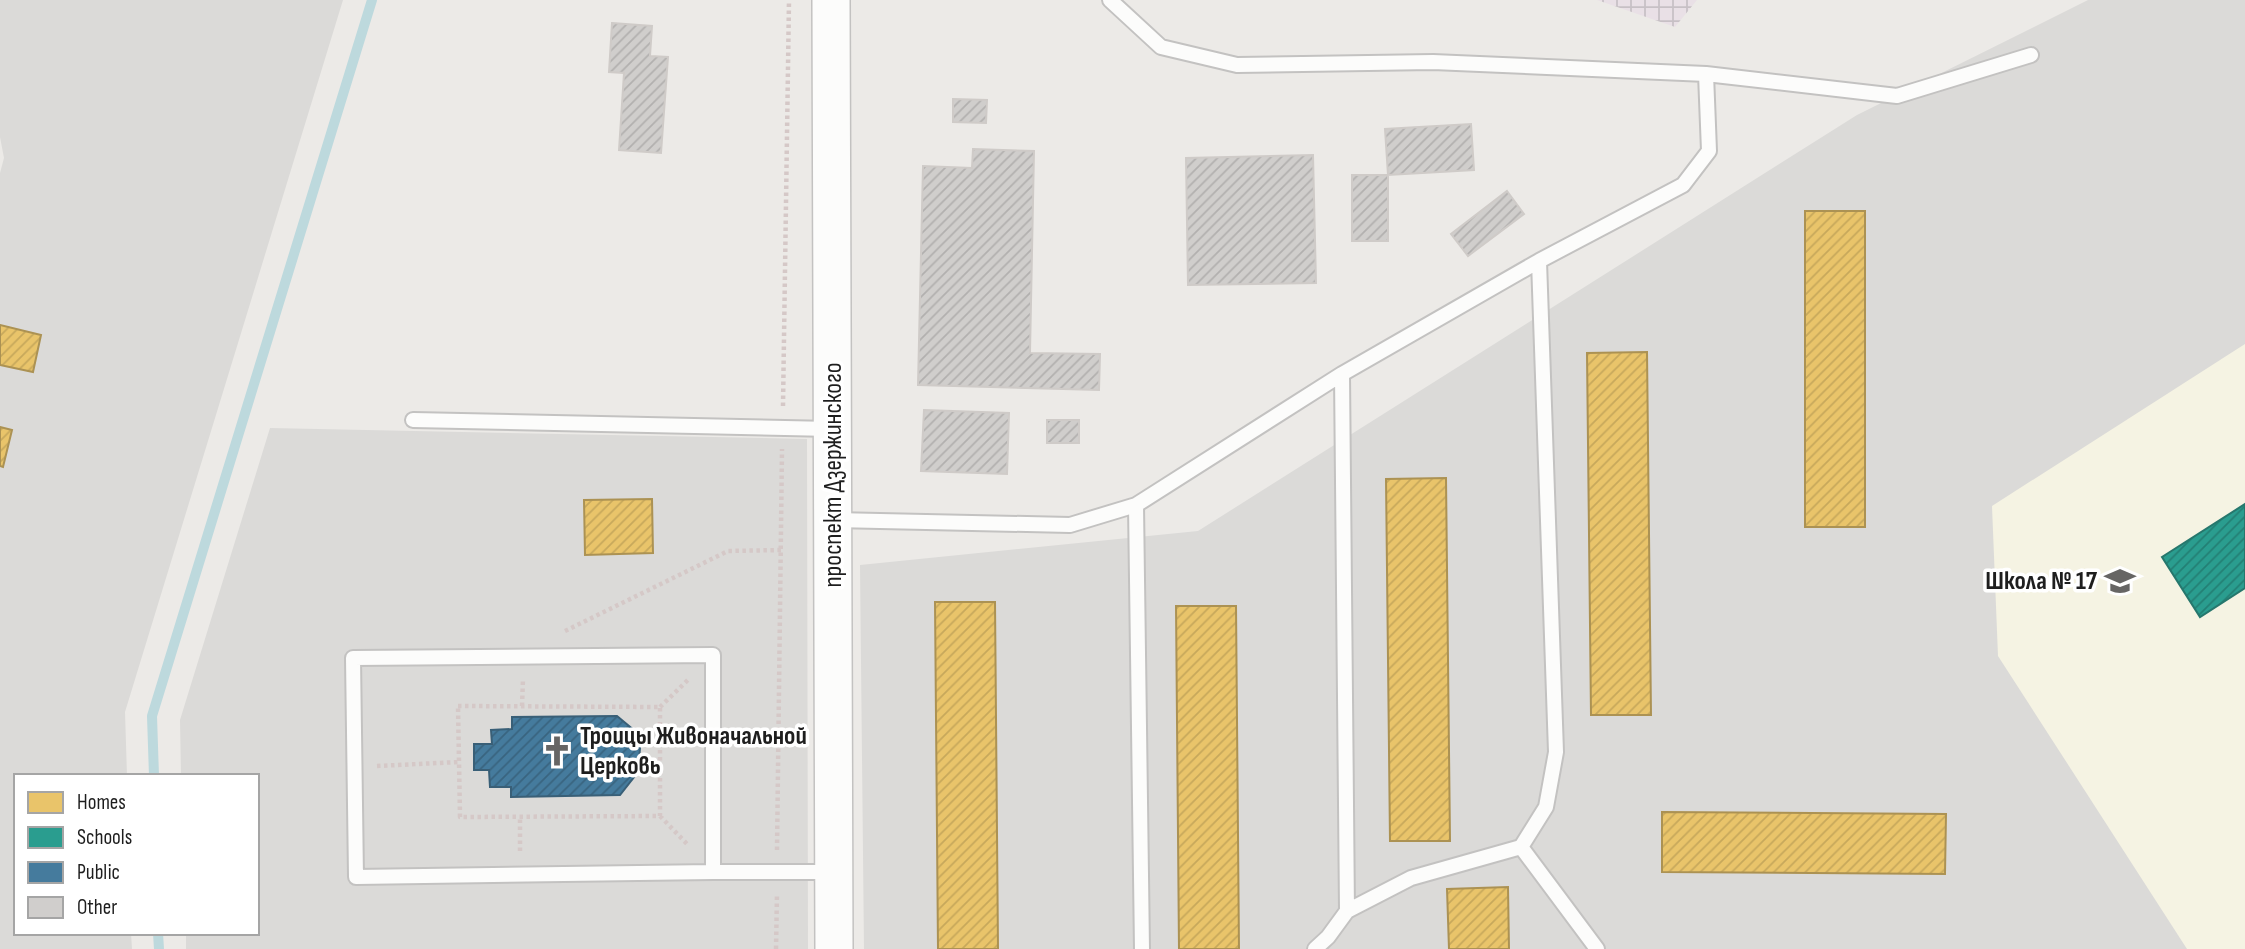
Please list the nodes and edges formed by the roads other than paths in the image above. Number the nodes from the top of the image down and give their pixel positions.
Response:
1 (831, 0) edge
2 (1110, 0) edge
3 (2031, 55) dead end
4 (1706, 74) junction
5 (1539, 261) junction
6 (1342, 374) junction
7 (413, 419) dead end
8 (833, 429) junction
9 (1136, 505) junction
10 (833, 520) junction
11 (1521, 847) junction
12 (713, 872) junction
13 (834, 872) junction
14 (1347, 911) junction
15 (834, 949) edge
16 (1142, 949) edge
17 (1315, 949) edge
18 (1597, 949) edge

1 - 8 street, проспект Дзержинского
2 - 4 lane
3 - 4 lane
4 - 5 lane
5 - 6 lane
5 - 11 lane
6 - 9 lane
6 - 14 lane
7 - 8 lane
8 - 10 street, проспект Дзержинского
9 - 10 lane
9 - 16 lane
10 - 13 street, проспект Дзержинского
11 - 14 lane
11 - 18 lane
12 - 12 lane
12 - 13 lane
13 - 15 street, проспект Дзержинского
14 - 17 lane

